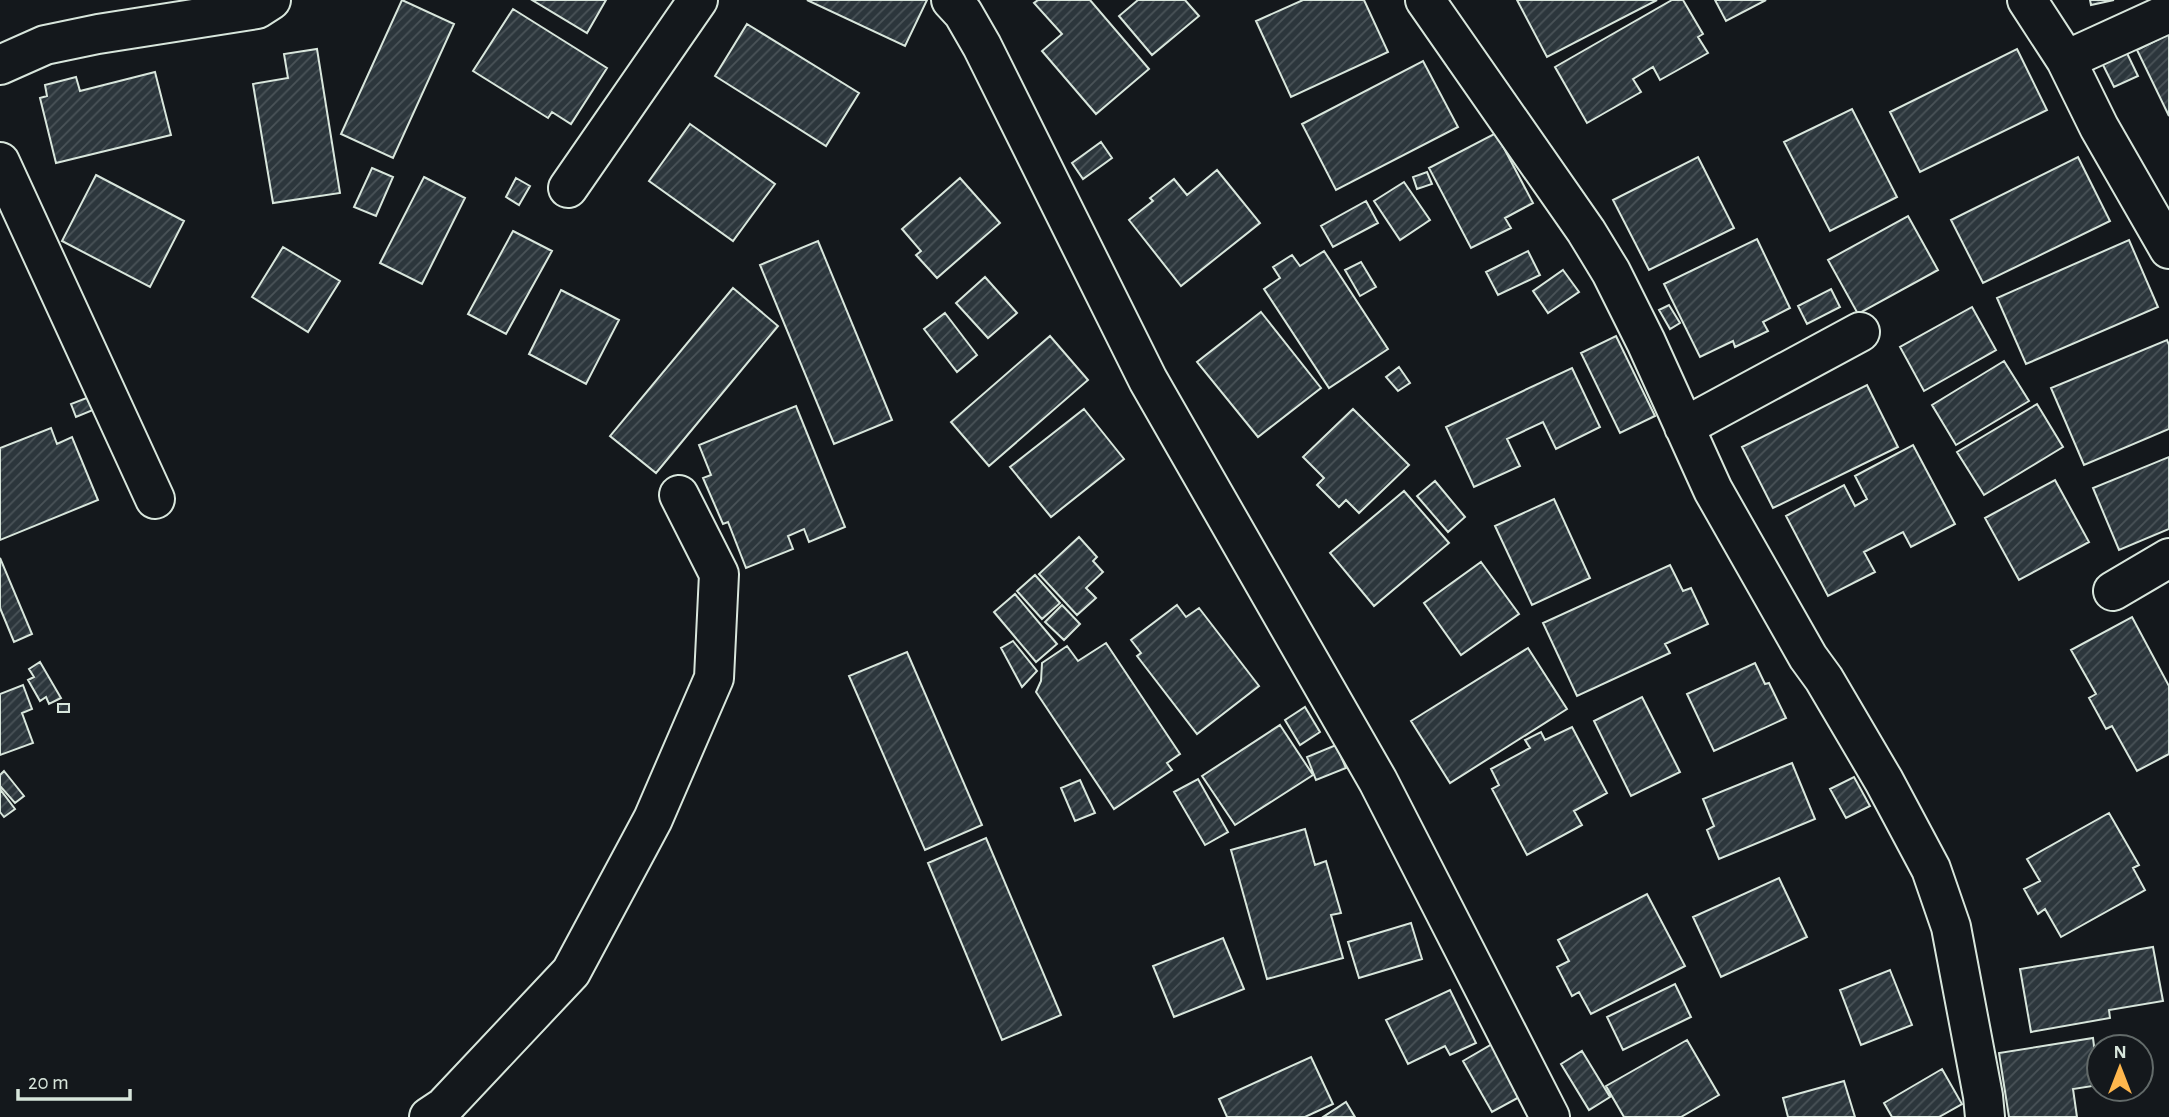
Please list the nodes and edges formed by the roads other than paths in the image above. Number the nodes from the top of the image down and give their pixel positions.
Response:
1 (271, 0) edge
2 (698, 0) edge
3 (950, 0) edge
4 (1425, 0) edge
5 (2027, 0) edge
6 (2169, 13) edge
7 (2066, 60) junction
8 (0, 65) edge
9 (0, 162) edge
10 (568, 188) dead end
11 (2169, 249) edge
12 (1860, 332) dead end
13 (1684, 428) junction
14 (679, 495) dead end
15 (155, 499) dead end
16 (2169, 558) edge
17 (2113, 591) dead end
18 (429, 1117) edge
19 (1550, 1117) edge
20 (1984, 1117) edge

1 - 8 street
2 - 10 street
3 - 19 street
4 - 13 street
5 - 7 street
6 - 7 street
7 - 11 street
9 - 15 street
12 - 13 street
13 - 20 street
14 - 18 street
16 - 17 street

